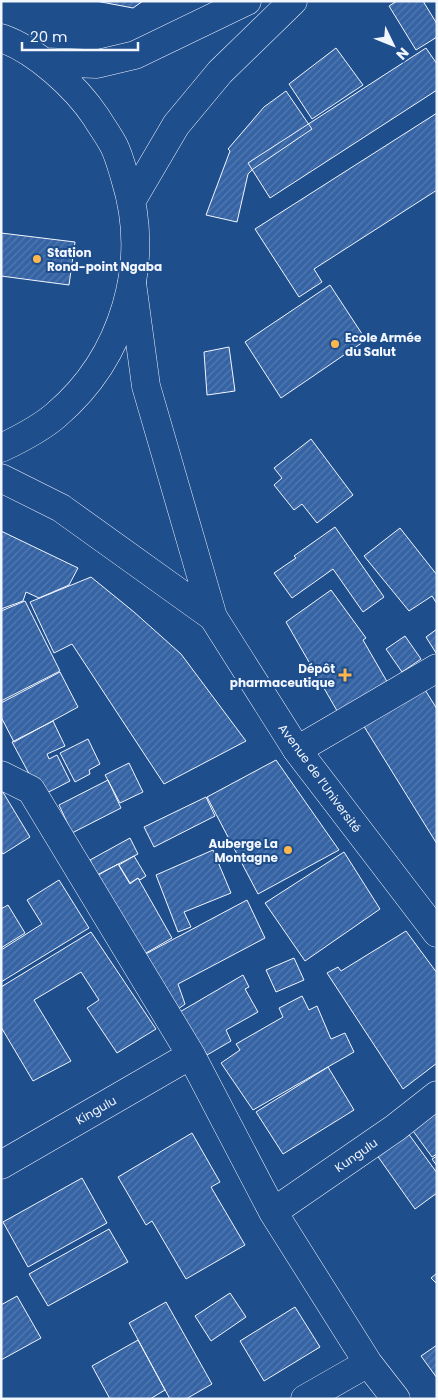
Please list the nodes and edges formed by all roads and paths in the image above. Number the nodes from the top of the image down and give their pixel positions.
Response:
1 (247, 1) edge
2 (293, 1) edge
3 (1, 38) edge
4 (44, 62) junction
5 (132, 200) junction
6 (132, 283) junction
7 (1, 448) edge
8 (1, 478) edge
9 (213, 617) junction
10 (437, 668) edge
11 (297, 750) junction
12 (1, 775) edge
13 (437, 933) edge
14 (191, 1055) junction
15 (437, 1096) edge
16 (1, 1165) edge
17 (273, 1212) junction
18 (368, 1363) junction
19 (305, 1399) edge
20 (396, 1399) edge

1 - 4 main road
2 - 5 main road
3 - 4 main road
4 - 5 main road
5 - 6 main road
6 - 7 main road
6 - 9 main road
8 - 9 main road
9 - 11 main road, Avenue de l’Université
10 - 11 main road
11 - 13 main road, Avenue de l’Université
12 - 14 main road
14 - 16 main road, Kingulu
14 - 17 main road
15 - 17 main road, Kungulu
17 - 18 main road
18 - 19 main road
18 - 20 main road

